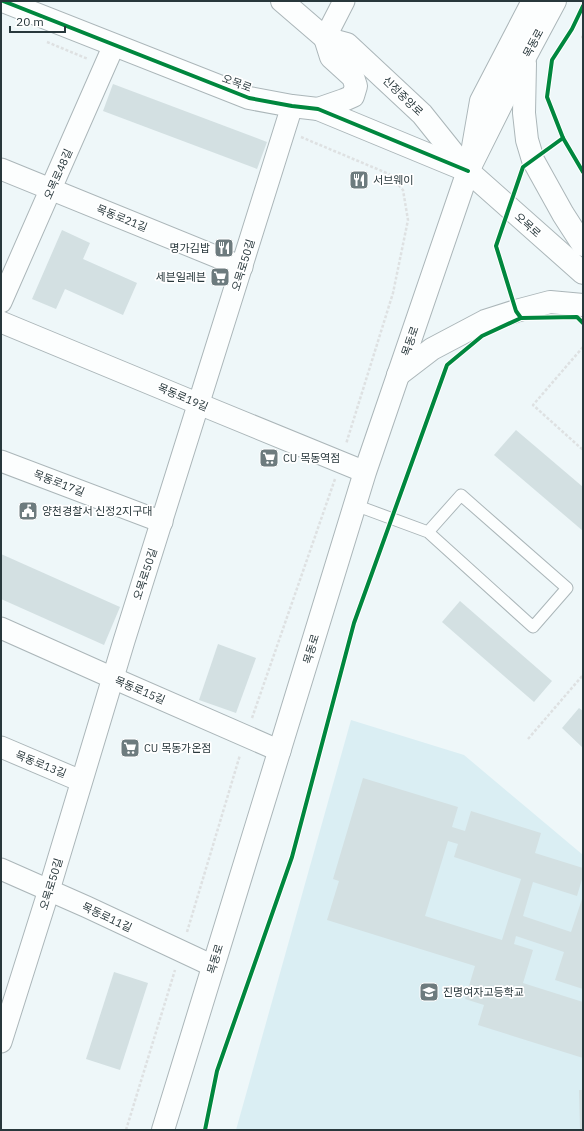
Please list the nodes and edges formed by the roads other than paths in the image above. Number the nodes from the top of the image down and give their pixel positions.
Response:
1 (3, 1) edge
2 (282, 1) edge
3 (344, 1) edge
4 (532, 1) edge
5 (555, 1) edge
6 (325, 38) junction
7 (114, 45) junction
8 (525, 57) junction
9 (292, 106) junction
10 (318, 109) junction
11 (1, 169) edge
12 (468, 171) junction
13 (50, 189) junction
14 (583, 245) edge
15 (242, 267) junction
16 (583, 273) edge
17 (1, 302) edge
18 (583, 305) edge
19 (1, 322) edge
20 (398, 375) junction
21 (199, 404) junction
22 (1, 462) edge
23 (365, 472) junction
24 (355, 505) junction
25 (162, 522) junction
26 (428, 532) junction
27 (1, 628) edge
28 (113, 678) junction
29 (1, 747) edge
30 (280, 750) junction
31 (81, 781) junction
32 (1, 869) edge
33 (49, 890) junction
34 (213, 966) junction
35 (5, 1018) edge
36 (1, 1042) edge
37 (163, 1130) edge

1 - 7 main road, 오목로
2 - 6 main road, 신정중앙로
3 - 6 street
4 - 12 main road, 목동로
5 - 8 main road, 목동로
6 - 10 main road
6 - 12 main road, 신정중앙로
7 - 9 main road, 오목로
7 - 13 street, 오목로48길
8 - 12 main road, 목동로
8 - 14 main road
9 - 10 main road, 오목로
9 - 15 street, 오목로50길
10 - 12 main road, 오목로
11 - 13 street, 목동로21길
12 - 16 main road, 오목로
12 - 20 main road, 목동로
13 - 15 street, 목동로21길
13 - 17 street, 오목로48길
15 - 21 street, 오목로50길
18 - 20 main road
19 - 21 street, 목동로19길
20 - 23 main road, 목동로
21 - 23 street, 목동로19길
21 - 25 street, 오목로50길
22 - 25 street, 목동로17길
23 - 24 main road, 목동로
24 - 26 lane
24 - 30 main road, 목동로
25 - 28 street, 오목로50길
26 - 26 lane
27 - 28 street, 목동로15길
28 - 30 street, 목동로15길
28 - 31 street, 오목로50길
29 - 31 street, 목동로13길
30 - 34 main road, 목동로
31 - 33 street, 오목로50길
32 - 33 street, 목동로11길
33 - 34 street, 목동로11길
33 - 35 street, 오목로50길
34 - 37 main road, 목동로
35 - 36 street, 오목로50길

